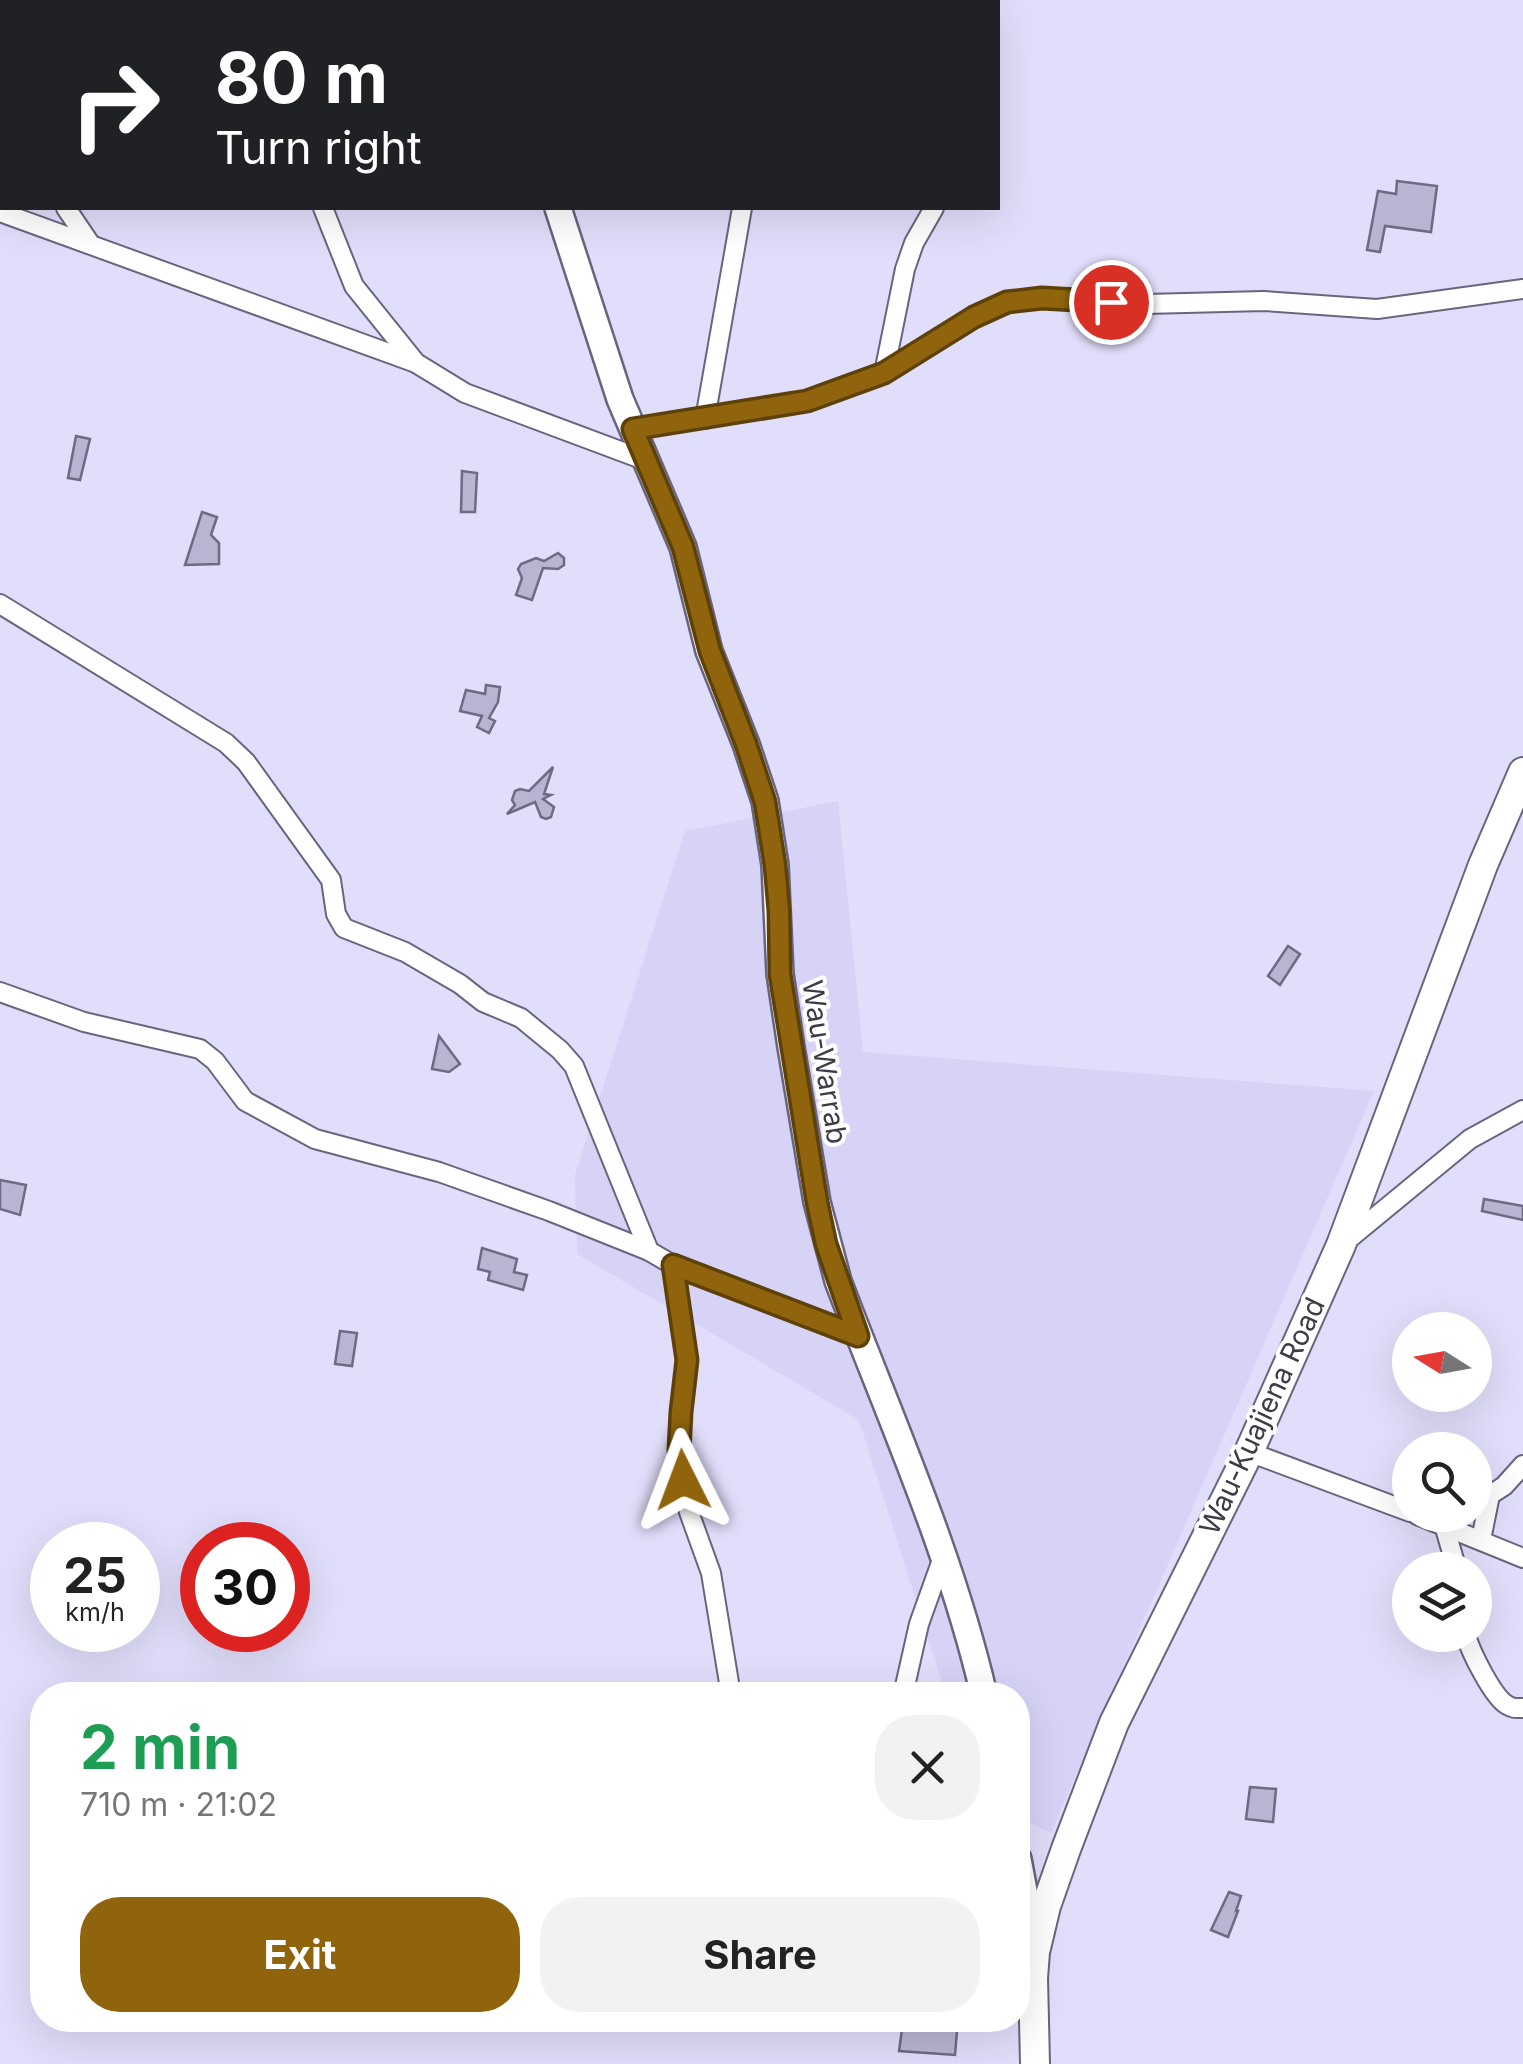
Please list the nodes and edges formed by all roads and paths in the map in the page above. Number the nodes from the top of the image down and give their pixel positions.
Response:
1 (67, 210) edge
2 (324, 210) edge
3 (559, 210) edge
4 (742, 210) edge
5 (933, 210) edge
6 (0, 212) edge
7 (89, 242) junction
8 (1520, 292) edge
9 (416, 363) junction
10 (884, 373) junction
11 (705, 419) junction
12 (633, 429) junction
13 (647, 461) junction
14 (0, 604) edge
15 (1523, 772) edge
16 (0, 992) edge
17 (1523, 1110) edge
18 (1340, 1245) junction
19 (650, 1251) junction
20 (673, 1265) junction
21 (858, 1336) junction
22 (1249, 1452) junction
23 (1523, 1466) edge
24 (1392, 1505) edge
25 (1461, 1532) edge
26 (1480, 1540) junction
27 (943, 1557) junction
28 (1523, 1558) edge
29 (1472, 1652) edge
30 (729, 1682) edge
31 (906, 1682) edge
32 (981, 1682) edge
33 (1523, 1708) edge
34 (1030, 1961) edge
35 (1033, 1978) junction
36 (1035, 2064) edge

1 - 7 street
2 - 9 street
3 - 12 main road, Wau-Warrab
4 - 11 street
5 - 10 street
6 - 7 street
7 - 9 street
8 - 10 street
9 - 13 street
10 - 11 street
11 - 12 street
12 - 13 main road, Wau-Warrab
13 - 21 main road, Wau-Warrab
14 - 19 street
15 - 18 main road, Wau-Kuajiena Road
16 - 19 street
17 - 18 street
18 - 22 main road, Wau-Kuajiena Road
19 - 20 street
20 - 21 street
20 - 30 street
21 - 27 main road, Wau-Warrab
22 - 24 street
22 - 35 main road, Wau-Kuajiena Road
23 - 26 street
25 - 26 street
26 - 28 street
27 - 31 street
27 - 32 main road, Wau-Warrab
29 - 33 street
34 - 35 main road
35 - 36 main road, Wau-Kuajiena Road

